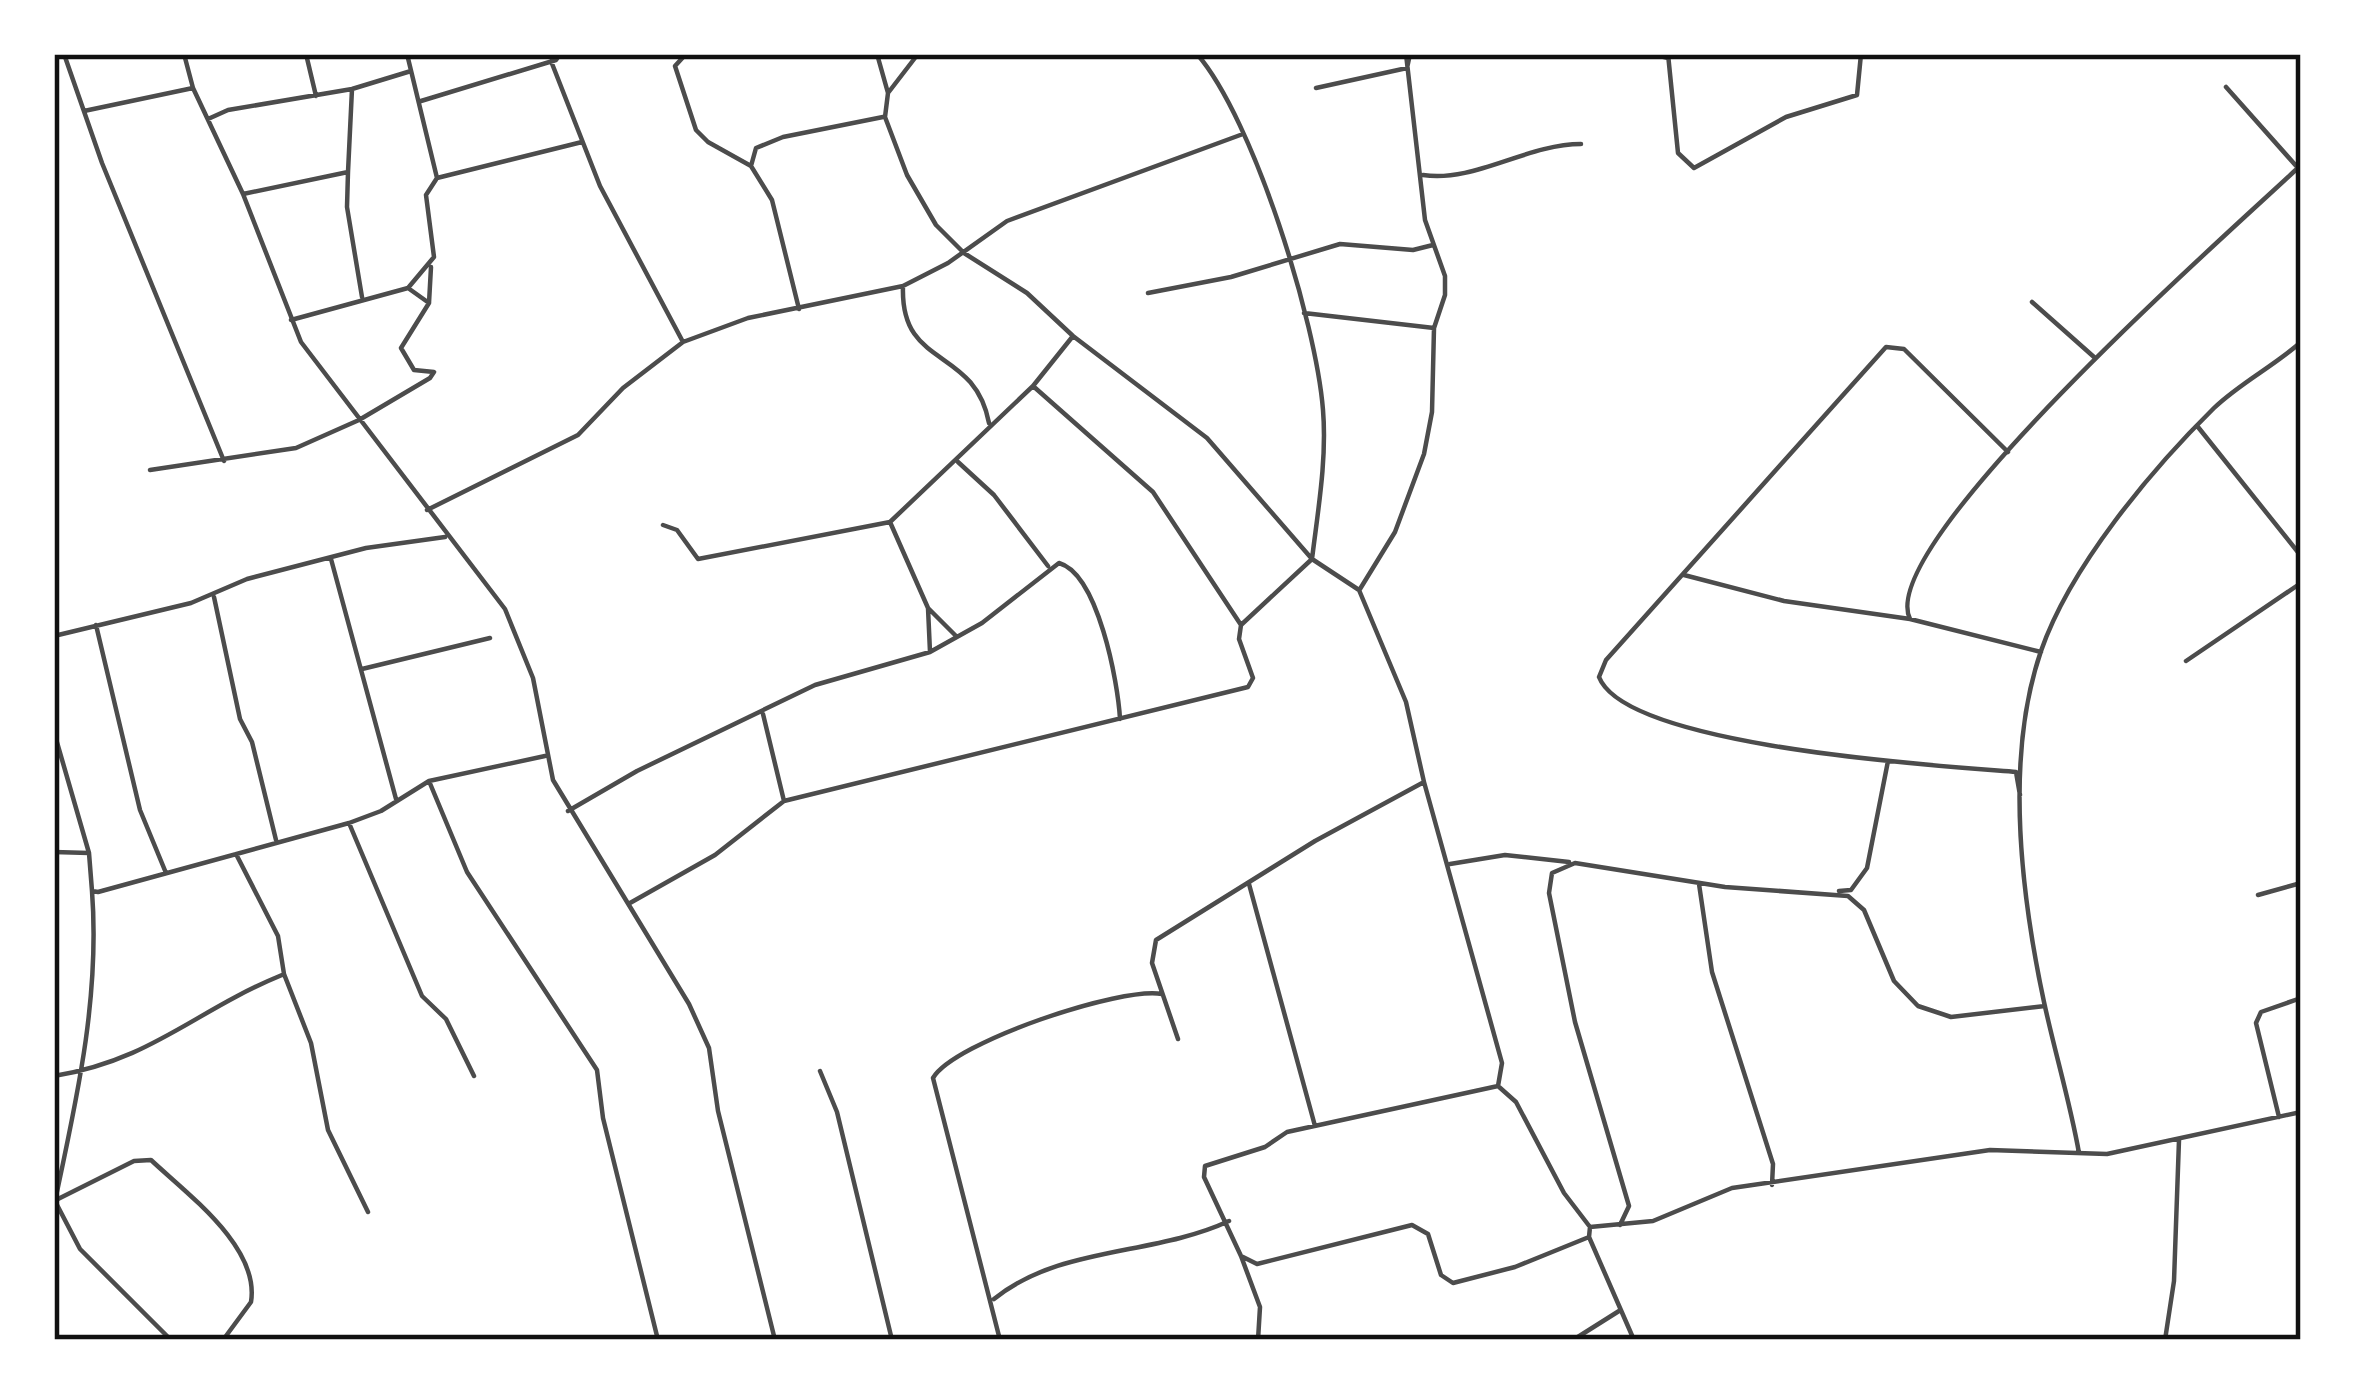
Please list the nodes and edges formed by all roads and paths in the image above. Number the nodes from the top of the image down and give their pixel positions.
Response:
1 (64, 54) edge
2 (184, 54) edge
3 (306, 54) edge
4 (407, 54) edge
5 (560, 54) edge
6 (686, 54) edge
7 (877, 54) edge
8 (918, 54) edge
9 (1197, 54) edge
10 (1408, 54) edge
11 (1652, 54) edge
12 (1861, 54) edge
13 (1668, 56) edge
14 (551, 61) junction
15 (1407, 68) junction
16 (411, 71) junction
17 (2226, 87) dead end
18 (193, 88) junction
19 (1316, 88) dead end
20 (352, 89) junction
21 (888, 93) junction
22 (316, 96) junction
23 (421, 100) junction
24 (84, 111) junction
25 (885, 117) junction
26 (207, 120) junction
27 (1243, 134) junction
28 (582, 142) junction
29 (1581, 144) dead end
30 (751, 166) junction
31 (2300, 167) edge
32 (348, 172) junction
33 (1423, 175) junction
34 (437, 178) junction
35 (243, 194) junction
36 (1433, 244) junction
37 (964, 253) junction
38 (1288, 260) junction
39 (431, 267) junction
40 (903, 286) junction
41 (408, 288) junction
42 (1148, 293) dead end
43 (362, 298) junction
44 (2032, 302) dead end
45 (429, 303) junction
46 (799, 309) junction
47 (1304, 314) junction
48 (291, 320) junction
49 (1434, 328) junction
50 (1073, 336) junction
51 (683, 342) junction
52 (2300, 347) edge
53 (2094, 357) junction
54 (1033, 386) junction
55 (359, 420) junction
56 (989, 425) junction
57 (2198, 427) junction
58 (2008, 452) junction
59 (225, 462) junction
60 (957, 462) junction
61 (151, 470) dead end
62 (428, 510) junction
63 (890, 522) junction
64 (663, 525) dead end
65 (445, 537) junction
66 (2301, 556) edge
67 (331, 559) junction
68 (1312, 559) junction
69 (1048, 566) junction
70 (1681, 576) junction
71 (2301, 583) edge
72 (1359, 590) junction
73 (214, 594) junction
74 (928, 608) junction
75 (1910, 619) junction
76 (96, 625) junction
77 (1241, 625) junction
78 (54, 636) edge
79 (957, 637) junction
80 (490, 638) dead end
81 (930, 652) junction
82 (2041, 652) junction
83 (2186, 661) dead end
84 (362, 669) junction
85 (763, 711) junction
86 (1120, 719) junction
87 (55, 736) edge
88 (545, 756) junction
89 (2024, 758) junction
90 (1888, 761) junction
91 (2016, 772) junction
92 (429, 781) junction
93 (1424, 782) junction
94 (2020, 795) junction
95 (396, 800) junction
96 (784, 801) junction
97 (568, 811) junction
98 (349, 823) junction
99 (277, 840) junction
100 (54, 852) edge
101 (89, 853) junction
102 (236, 854) junction
103 (1575, 863) junction
104 (1448, 865) junction
105 (166, 873) junction
106 (2301, 883) edge
107 (1250, 884) junction
108 (1699, 884) junction
109 (1725, 887) junction
110 (92, 891) junction
111 (1827, 892) junction
112 (2258, 896) dead end
113 (1706, 901) junction
114 (628, 904) junction
115 (284, 974) junction
116 (1164, 994) junction
117 (2301, 998) edge
118 (2044, 1006) junction
119 (1178, 1039) dead end
120 (85, 1071) junction
121 (820, 1071) dead end
122 (54, 1076) edge
123 (474, 1076) dead end
124 (1498, 1086) junction
125 (2301, 1112) edge
126 (2278, 1118) junction
127 (1315, 1126) junction
128 (2179, 1140) junction
129 (2079, 1154) junction
130 (1772, 1185) junction
131 (54, 1201) edge
132 (368, 1212) dead end
133 (1229, 1221) junction
134 (1620, 1225) junction
135 (1590, 1227) junction
136 (1589, 1237) junction
137 (1241, 1256) junction
138 (994, 1299) junction
139 (1619, 1311) junction
140 (171, 1340) edge
141 (223, 1340) edge
142 (658, 1340) edge
143 (776, 1340) edge
144 (892, 1340) edge
145 (1000, 1340) edge
146 (1258, 1340) edge
147 (1573, 1340) edge
148 (1634, 1340) edge
149 (2165, 1340) edge

1 - 24 street
2 - 18 street
3 - 22 street
4 - 16 street
5 - 14 street
6 - 30 street
7 - 21 street
8 - 21 street
9 - 27 street
10 - 15 street
11 - 13 street
12 - 13 street
14 - 23 street
14 - 28 street
15 - 19 street
15 - 33 street
16 - 20 street
16 - 23 street
17 - 31 street
18 - 24 street
18 - 26 street
20 - 22 street
20 - 32 street
21 - 25 street
22 - 26 street
23 - 34 street
24 - 59 street
25 - 30 street
25 - 37 street
26 - 35 street
27 - 37 street
27 - 38 street
28 - 34 street
28 - 51 street
29 - 33 street
30 - 46 street
31 - 53 street
32 - 35 street
32 - 43 street
33 - 36 street
34 - 39 street
35 - 48 street
36 - 38 street
36 - 49 street
37 - 40 street
37 - 50 street
38 - 42 street
38 - 47 street
39 - 41 street
39 - 45 street
40 - 46 street
40 - 56 street
41 - 43 street
41 - 45 street
43 - 48 street
44 - 53 street
45 - 55 street
46 - 51 street
47 - 49 street
47 - 68 street
48 - 55 street
49 - 72 street
50 - 54 street
50 - 68 street
51 - 62 street
52 - 57 street
53 - 58 street
54 - 56 street
54 - 77 street
55 - 59 street
55 - 62 street
56 - 60 street
57 - 66 street
57 - 82 street
58 - 70 street
58 - 75 street
59 - 61 street
60 - 63 street
60 - 69 street
62 - 65 street
63 - 64 street
63 - 74 street
65 - 67 street
65 - 88 street
67 - 73 street
67 - 84 street
68 - 72 street
68 - 77 street
69 - 79 street
69 - 86 street
70 - 75 street
70 - 90 street
71 - 83 street
72 - 93 street
73 - 76 street
73 - 99 street
74 - 79 street
74 - 81 street
75 - 82 street
76 - 78 street
76 - 105 street
77 - 86 street
79 - 81 street
80 - 84 street
81 - 85 street
82 - 89 street
84 - 95 street
85 - 96 street
85 - 97 street
86 - 96 street
87 - 101 street
88 - 92 street
88 - 97 street
89 - 91 street
89 - 94 street
90 - 91 street
90 - 111 street
91 - 94 street
92 - 95 street
92 - 142 street
93 - 104 street
93 - 107 street
94 - 118 street
95 - 98 street
96 - 114 street
97 - 114 street
98 - 99 street
98 - 123 street
99 - 102 street
100 - 101 street
101 - 110 street
102 - 105 street
102 - 115 street
103 - 104 street
103 - 108 street
103 - 134 street
104 - 124 street
105 - 110 street
106 - 112 street
107 - 116 street
107 - 127 street
108 - 109 street
108 - 113 street
109 - 111 street
109 - 113 street
110 - 120 street
111 - 118 street
113 - 130 street
114 - 143 street
115 - 120 street
115 - 132 street
116 - 119 street
116 - 138 street
117 - 126 street
118 - 129 street
120 - 122 street
120 - 131 street
121 - 144 street
124 - 127 street
124 - 135 street
125 - 126 street
126 - 128 street
127 - 133 street
128 - 129 street
128 - 149 street
129 - 130 street
130 - 134 street
131 - 140 street
131 - 141 street
133 - 137 street
133 - 138 street
134 - 135 street
135 - 136 street
136 - 137 street
136 - 139 street
137 - 146 street
138 - 145 street
139 - 147 street
139 - 148 street

